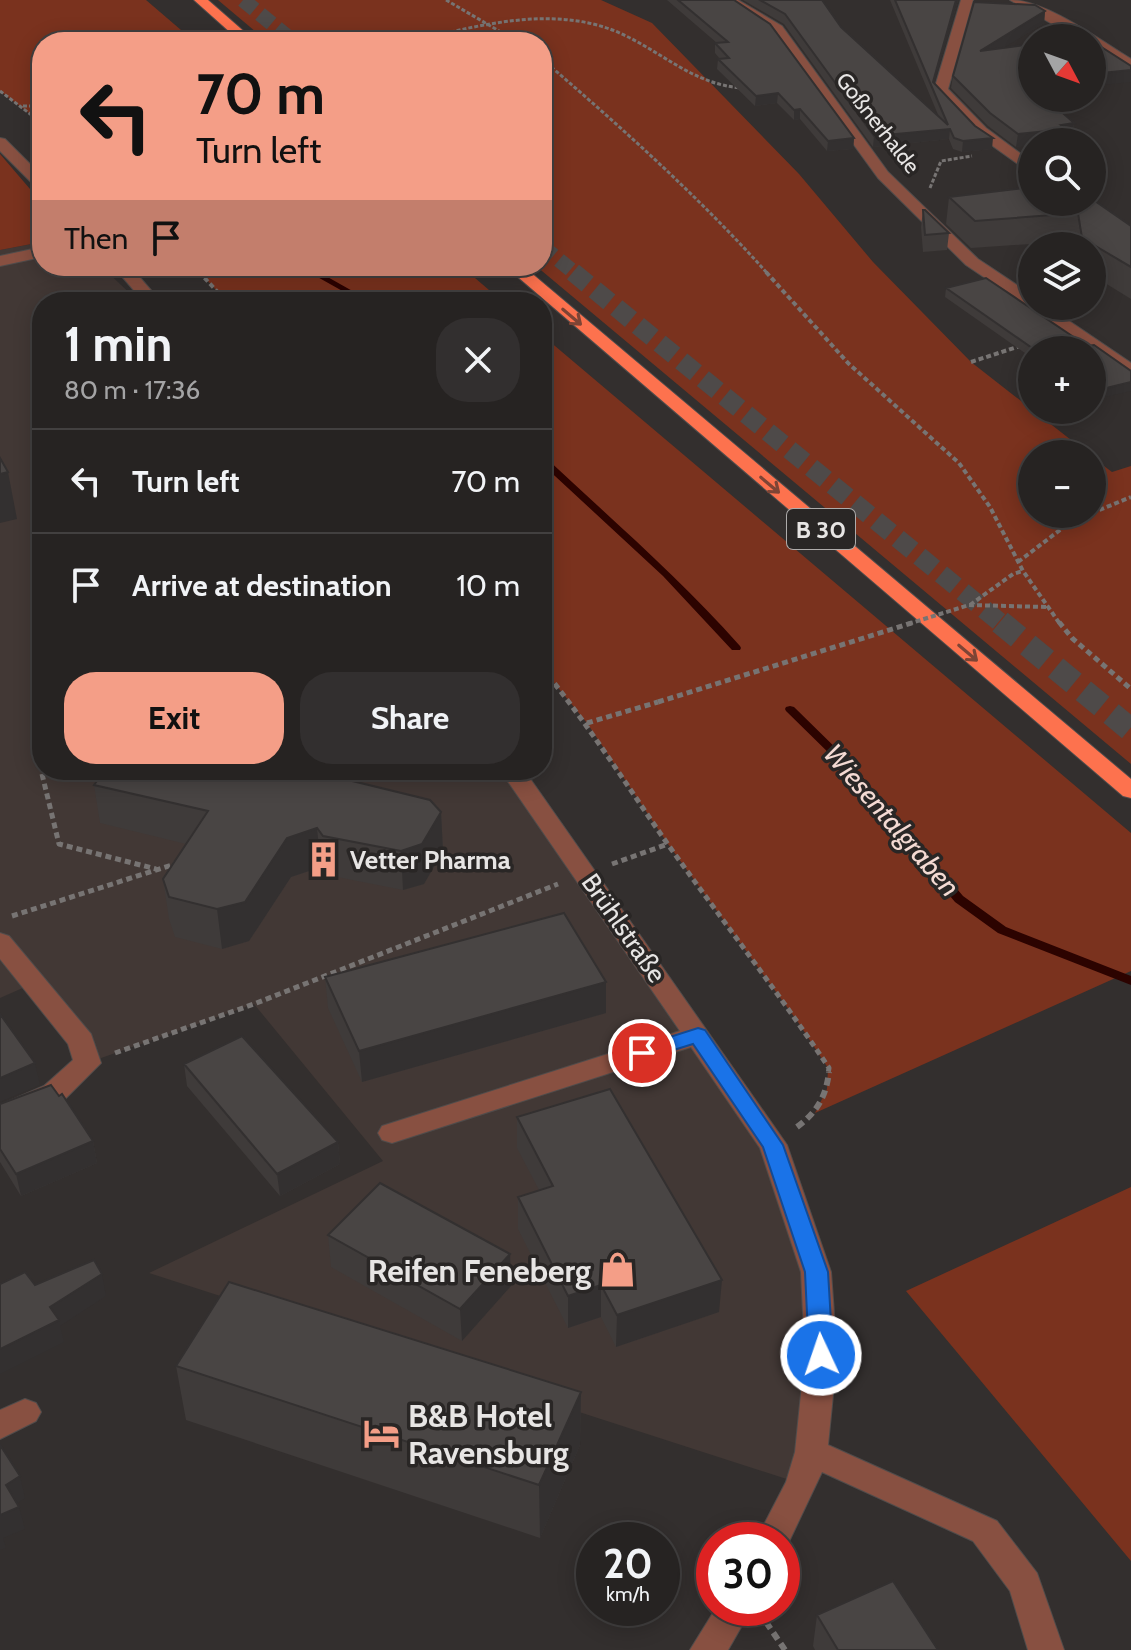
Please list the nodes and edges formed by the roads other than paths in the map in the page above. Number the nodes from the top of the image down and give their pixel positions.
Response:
1 (200, 0) edge
2 (729, 0) edge
3 (967, 0) edge
4 (1016, 0) edge
5 (1062, 24) edge
6 (237, 32) edge
7 (1106, 49) edge
8 (1131, 65) edge
9 (0, 142) edge
10 (1018, 158) edge
11 (32, 175) edge
12 (32, 254) edge
13 (0, 261) edge
14 (130, 276) edge
15 (525, 276) edge
16 (144, 292) edge
17 (544, 292) edge
18 (1018, 294) edge
19 (552, 299) edge
20 (1056, 320) edge
21 (1131, 371) edge
22 (519, 780) edge
23 (1131, 791) edge
24 (0, 942) edge
25 (698, 1035) junction
26 (0, 1117) edge
27 (392, 1133) dead end
28 (811, 1452) junction
29 (782, 1522) edge
30 (735, 1626) edge
31 (708, 1650) edge
32 (1046, 1650) edge

1 - 6 highway
2 - 18 street, Goßnerhalde
3 - 10 street
4 - 5 street
7 - 8 street
9 - 11 street
12 - 13 street
14 - 16 street
15 -> 17 highway, B 30
19 -> 23 highway, B 30
20 - 21 street, Goßnerhalde
22 - 25 street, Brühlstraße
24 - 26 street
25 - 27 street
25 - 28 street, Brühlstraße
28 - 29 street, Brühlstraße
28 - 32 street
30 - 31 street

